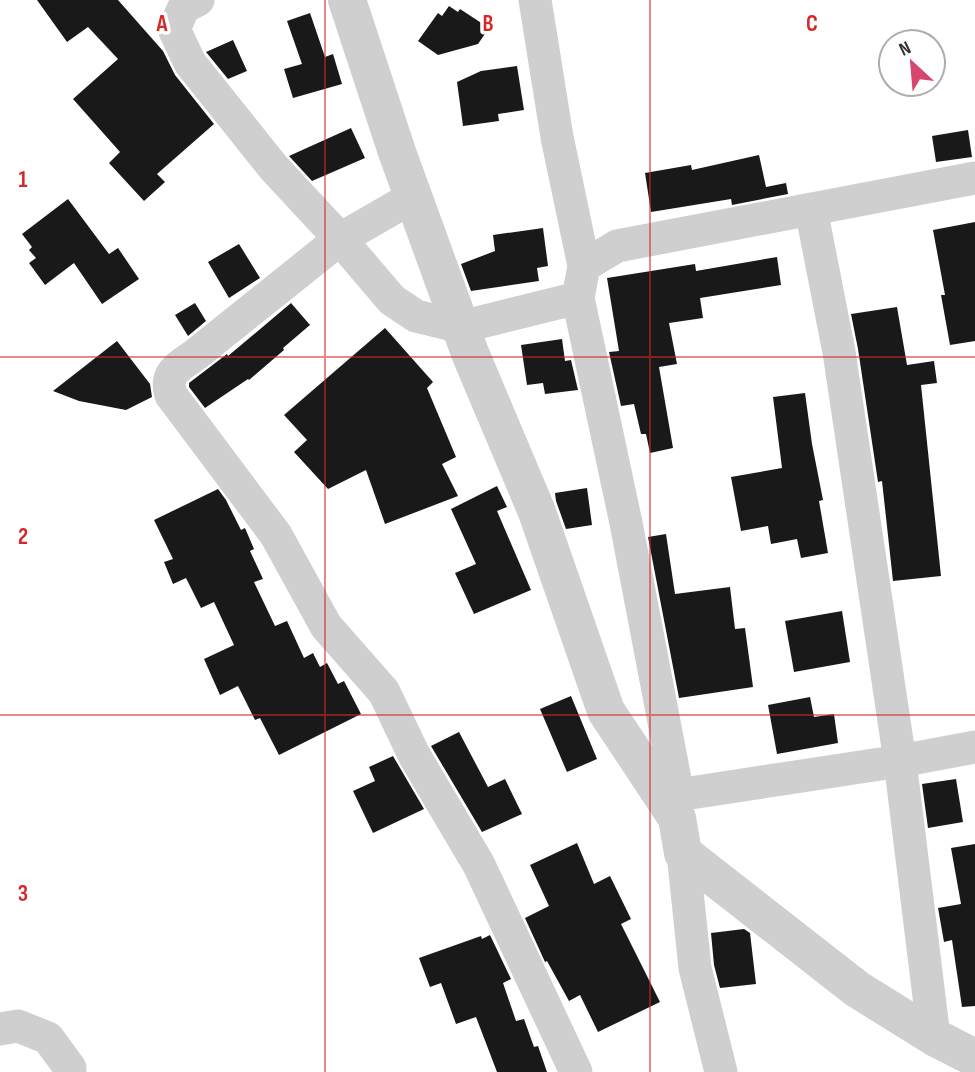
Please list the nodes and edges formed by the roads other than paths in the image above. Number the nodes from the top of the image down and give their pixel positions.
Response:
1 (198, 0) edge
2 (347, 0) edge
3 (535, 0) edge
4 (975, 178) edge
5 (413, 197) junction
6 (811, 209) junction
7 (340, 239) junction
8 (584, 266) junction
9 (578, 298) junction
10 (461, 327) junction
11 (975, 747) edge
12 (900, 761) junction
13 (671, 796) junction
14 (683, 853) junction
15 (0, 1029) edge
16 (933, 1037) junction
17 (975, 1058) edge
18 (70, 1072) edge
19 (576, 1072) edge
20 (721, 1072) edge

1 - 7 street
2 - 5 street
3 - 8 street
4 - 6 street
5 - 7 street
5 - 10 street
6 - 8 street
6 - 12 street
7 - 10 street
7 - 19 street
8 - 9 street
9 - 10 street
9 - 13 street
10 - 13 street
11 - 12 street
12 - 13 street
12 - 16 street
13 - 14 street
14 - 16 street
14 - 20 street
15 - 18 street
16 - 17 street

